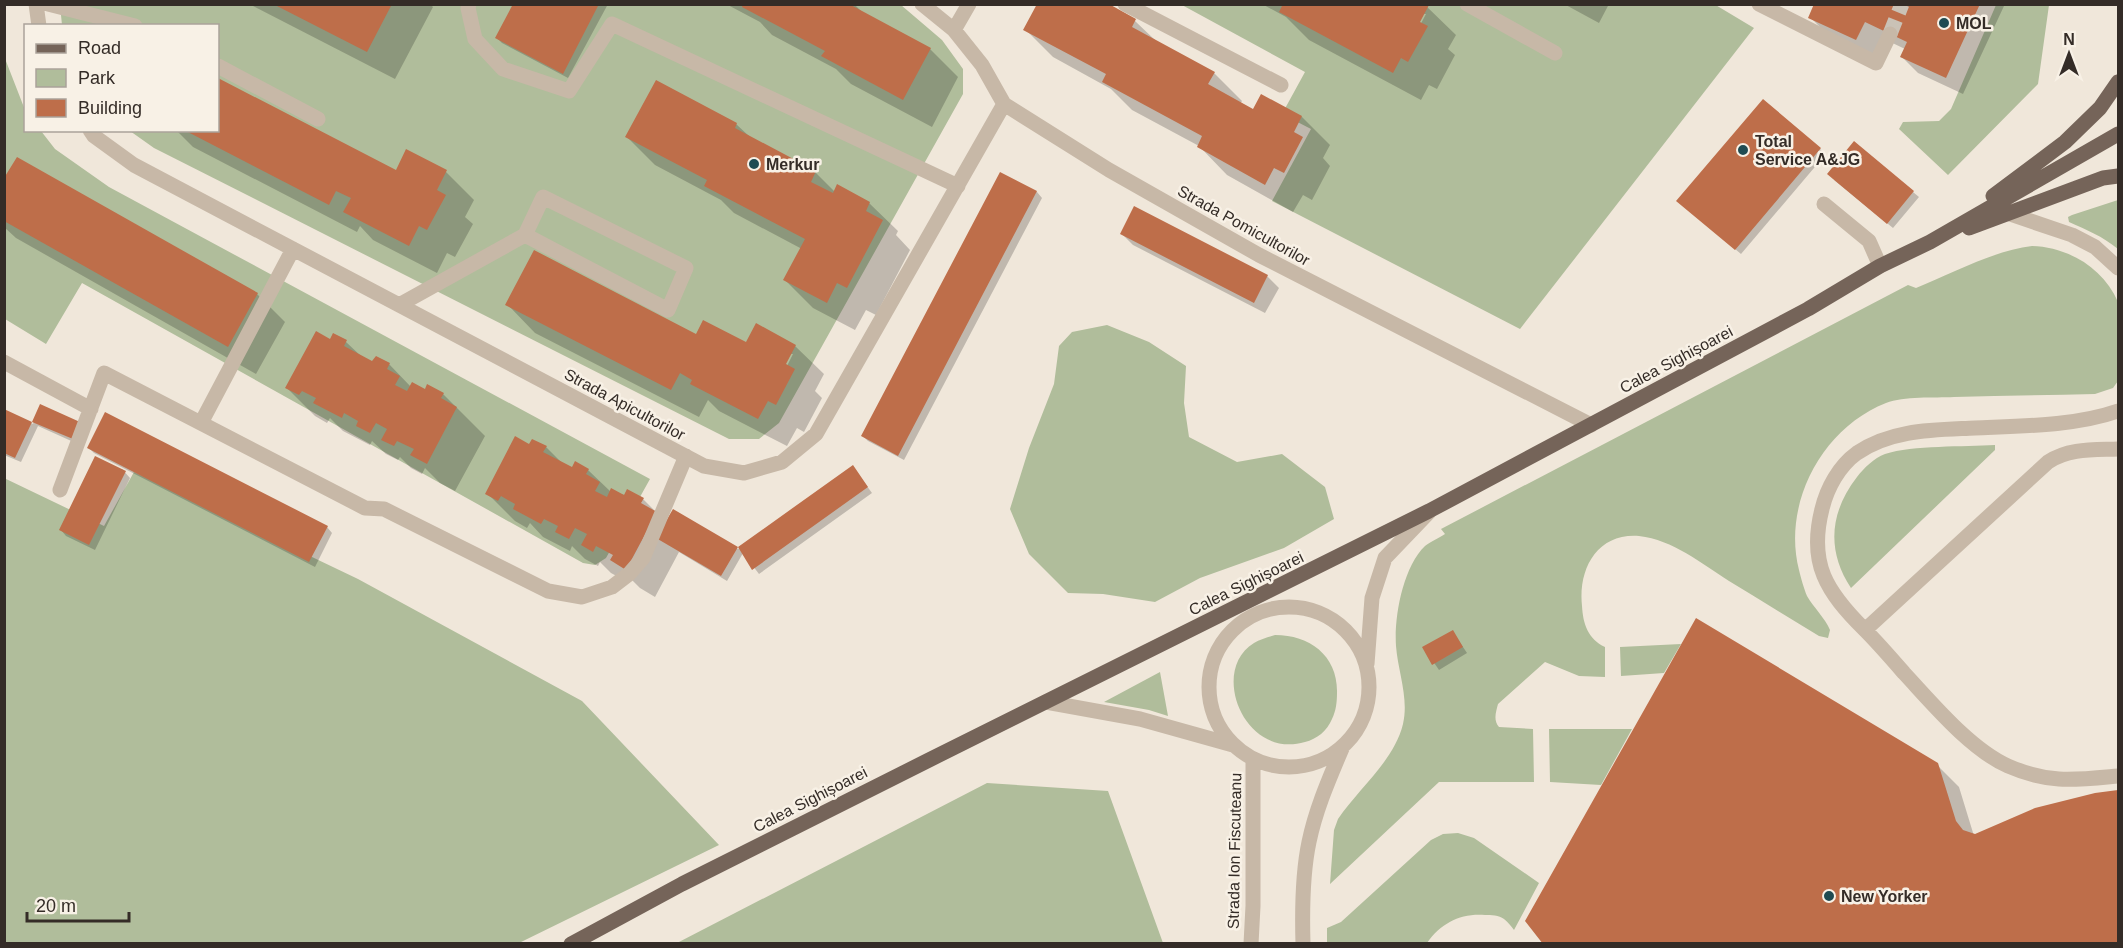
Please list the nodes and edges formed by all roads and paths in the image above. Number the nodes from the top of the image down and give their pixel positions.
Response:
1 (36, 4) edge
2 (48, 4) edge
3 (469, 4) edge
4 (922, 4) edge
5 (969, 4) edge
6 (1125, 4) edge
7 (1467, 4) edge
8 (1759, 4) edge
9 (39, 24) edge
10 (127, 24) edge
11 (954, 30) junction
12 (1890, 34) tunnel mouth
13 (1555, 53) dead end
14 (219, 67) edge
15 (2118, 82) edge
16 (1281, 85) dead end
17 (1004, 105) junction
18 (318, 119) dead end
19 (91, 132) edge
20 (2118, 134) edge
21 (2118, 176) edge
22 (958, 186) junction
23 (1824, 204) dead end
24 (2007, 213) junction
25 (525, 236) junction
26 (1930, 242) junction
27 (293, 249) junction
28 (1880, 266) junction
29 (2118, 268) edge
30 (399, 305) junction
31 (4, 362) edge
32 (91, 409) junction
33 (2118, 411) edge
34 (201, 423) junction
35 (1591, 426) junction
36 (2118, 449) edge
37 (686, 456) junction
38 (60, 490) dead end
39 (1429, 511) junction
40 (1254, 607) junction
41 (1865, 630) junction
42 (1366, 667) junction
43 (1047, 702) junction
44 (1233, 745) junction
45 (1343, 746) junction
46 (1253, 760) junction
47 (2118, 776) edge
48 (571, 944) edge
49 (1251, 944) edge
50 (1303, 944) edge

1 - 9 street
2 - 10 street
3 - 22 street
4 - 11 street, Strada Pomicultorilor
5 - 11 street
6 - 16 street
7 - 13 street
8 - 12 street
11 - 17 street, Strada Pomicultorilor
14 - 18 street
15 - 26 main road
17 - 22 street, Strada Apicultorilor
17 - 35 street, Strada Pomicultorilor
19 - 27 street, Strada Apicultorilor
20 - 26 main road, Calea Sighișoarei
21 - 24 main road, Calea Sighișoarei
22 - 37 street, Strada Apicultorilor
23 - 28 street
24 - 26 main road, Calea Sighișoarei
24 - 29 street
25 - 25 street
25 - 30 street
26 - 28 main road, Calea Sighișoarei
27 - 30 street, Strada Apicultorilor
27 - 34 street
28 - 35 main road, Calea Sighișoarei
30 - 37 street, Strada Apicultorilor
31 - 32 street
32 - 34 street
32 - 38 street
33 - 41 street
34 - 37 street
35 - 39 main road, Calea Sighișoarei
36 - 41 street
39 - 40 main road, Calea Sighișoarei
39 - 42 street
40 - 42 street
40 - 43 main road, Calea Sighișoarei
40 - 44 street
41 - 47 street
42 - 45 street
43 - 44 street
43 - 48 main road, Calea Sighișoarei
44 - 46 street
45 - 46 street
45 - 50 street
46 - 49 street, Strada Ion Fiscuteanu

